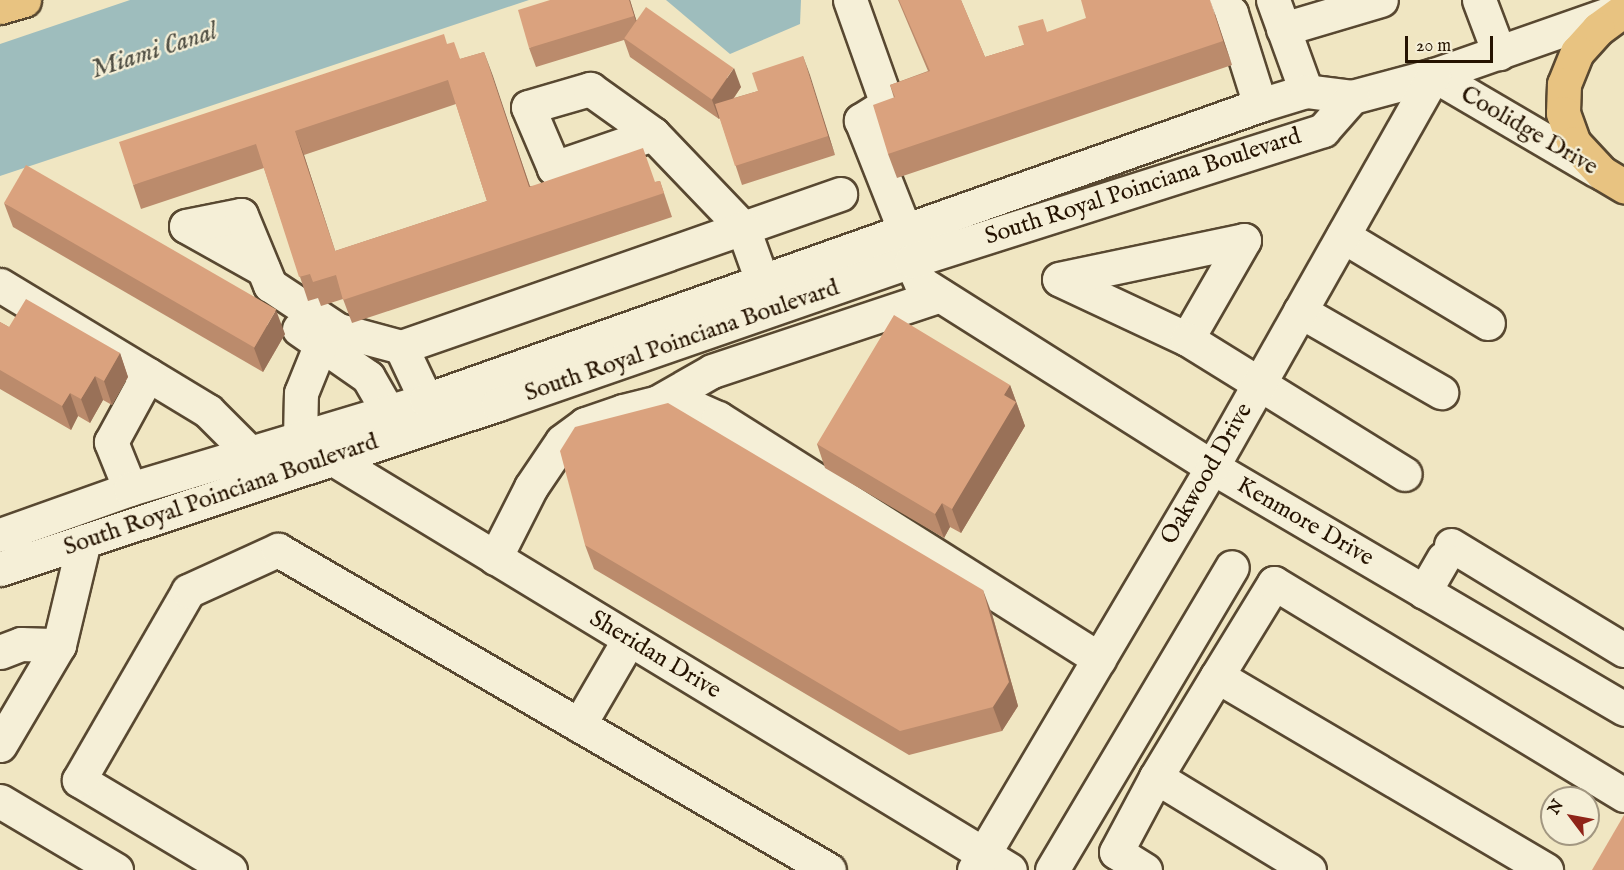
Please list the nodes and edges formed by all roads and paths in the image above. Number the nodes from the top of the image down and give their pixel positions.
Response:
1 (24, 0) edge
2 (850, 0) edge
3 (1212, 0) edge
4 (1382, 0) edge
5 (1479, 0) edge
6 (0, 7) edge
7 (1624, 9) edge
8 (1278, 15) edge
9 (1499, 53) junction
10 (1434, 75) junction
11 (1306, 91) junction
12 (1352, 97) junction
13 (1260, 105) junction
14 (653, 134) dead end
15 (1613, 180) edge
16 (840, 194) dead end
17 (742, 228) junction
18 (1343, 236) junction
19 (908, 246) junction
20 (263, 269) dead end
21 (762, 278) junction
22 (0, 285) edge
23 (238, 294) edge
24 (940, 295) junction
25 (1300, 311) junction
26 (1488, 323) dead end
27 (1188, 339) junction
28 (322, 341) junction
29 (401, 347) junction
30 (148, 374) junction
31 (1259, 383) junction
32 (1441, 393) dead end
33 (426, 400) junction
34 (656, 403) junction
35 (388, 411) junction
36 (300, 439) junction
37 (249, 452) junction
38 (331, 457) junction
39 (1212, 467) junction
40 (1405, 474) dead end
41 (129, 489) junction
42 (3, 527) edge
43 (84, 541) junction
44 (495, 558) junction
45 (1232, 567) dead end
46 (0, 569) edge
47 (1424, 592) junction
48 (629, 639) junction
49 (59, 645) junction
50 (1624, 650) edge
51 (0, 652) edge
52 (1099, 659) junction
53 (1217, 676) junction
54 (1624, 709) edge
55 (5, 721) edge
56 (579, 724) junction
57 (1156, 777) junction
58 (1624, 795) edge
59 (0, 801) edge
60 (989, 865) edge
61 (116, 870) edge
62 (230, 870) edge
63 (829, 870) edge
64 (1052, 870) edge
65 (1145, 870) edge
66 (1309, 870) edge
67 (1546, 870) edge

1 - 6 main road
2 - 19 street, Kenmore Drive
3 - 13 street
4 - 8 street
5 - 9 street
7 - 9 street, South Royal Poinciana Boulevard
7 - 15 main road
8 - 11 street
9 - 10 street, South Royal Poinciana Boulevard
10 - 12 street, South Royal Poinciana Boulevard
10 - 15 street, Coolidge Drive
10 - 18 street, Oakwood Drive
11 - 12 street, South Royal Poinciana Boulevard
11 - 13 street, South Royal Poinciana Boulevard
12 - 19 street, South Royal Poinciana Boulevard
13 - 19 street, South Royal Poinciana Boulevard
14 - 17 street
16 - 17 street
17 - 21 street
17 - 29 street
18 - 25 street, Oakwood Drive
18 - 26 street
19 - 21 street, South Royal Poinciana Boulevard
19 - 24 street, Kenmore Drive
19 - 38 street, South Royal Poinciana Boulevard
20 - 29 street
21 - 33 street, South Royal Poinciana Boulevard
22 - 30 street
23 - 28 street
24 - 34 street
24 - 39 street, Kenmore Drive
25 - 31 street, Oakwood Drive
25 - 32 street
27 - 27 street
27 - 31 street
28 - 35 street
28 - 36 street
29 - 33 street
30 - 37 street
30 - 41 street
31 - 39 street, Oakwood Drive
31 - 40 street
33 - 35 street, South Royal Poinciana Boulevard
34 - 44 street
34 - 52 street
35 - 36 street, South Royal Poinciana Boulevard
36 - 37 street, South Royal Poinciana Boulevard
36 - 38 street, Sheridan Drive
37 - 41 street, South Royal Poinciana Boulevard
38 - 43 street, South Royal Poinciana Boulevard
38 - 44 street, Sheridan Drive
39 - 47 street, Kenmore Drive
39 - 52 street, Oakwood Drive
41 - 42 street, South Royal Poinciana Boulevard
43 - 46 street, South Royal Poinciana Boulevard
43 - 49 street
44 - 48 street, Sheridan Drive
45 - 64 street
47 - 50 street
47 - 54 street, Kenmore Drive
48 - 56 street
48 - 60 street, Sheridan Drive
49 - 51 street
49 - 55 street
52 - 60 street, Oakwood Drive
53 - 57 street
53 - 58 street
53 - 67 street
56 - 62 street
56 - 63 street
57 - 65 street
57 - 66 street
59 - 61 street

